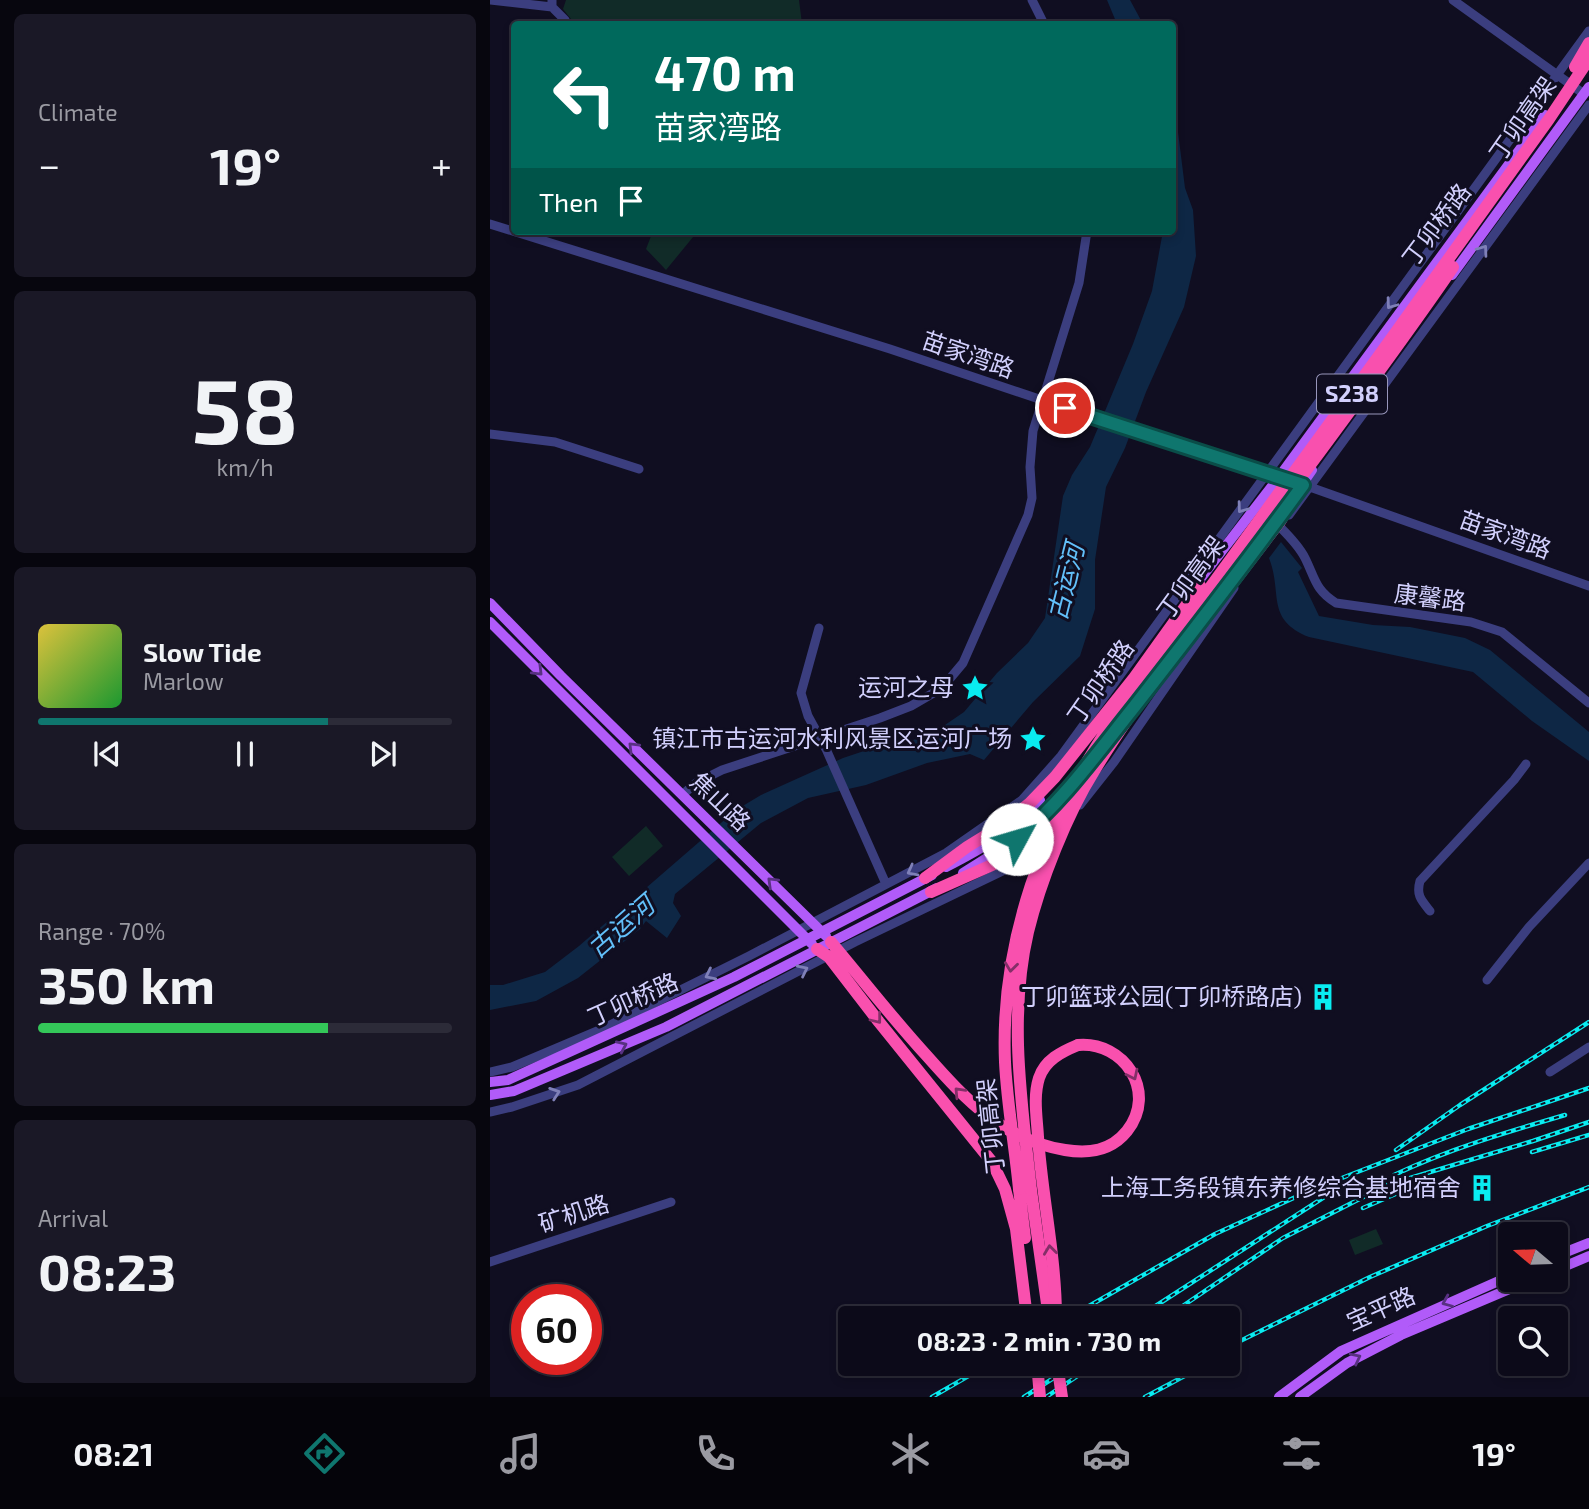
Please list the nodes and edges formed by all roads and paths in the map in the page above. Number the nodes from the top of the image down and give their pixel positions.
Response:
1 (490, 0) edge
2 (1032, 0) edge
3 (1453, 0) edge
4 (552, 3) edge
5 (566, 21) edge
6 (1042, 21) edge
7 (1589, 31) edge
8 (1589, 43) edge
9 (1589, 53) edge
10 (1589, 60) edge
11 (1589, 72) edge
12 (1558, 76) junction
13 (1568, 84) junction
14 (1586, 91) edge
15 (1589, 106) edge
16 (1549, 119) junction
17 (490, 224) edge
18 (511, 230) edge
19 (527, 235) edge
20 (1086, 235) edge
21 (1041, 400) junction
22 (490, 434) edge
23 (1311, 466) junction
24 (639, 469) dead end
25 (1274, 475) junction
26 (1307, 486) junction
27 (1254, 526) junction
28 (1280, 527) junction
29 (1589, 586) edge
30 (490, 603) edge
31 (490, 622) edge
32 (819, 628) dead end
33 (1589, 703) edge
34 (1115, 727) junction
35 (820, 738) junction
36 (1526, 764) dead end
37 (682, 795) junction
38 (1589, 863) edge
39 (925, 878) junction
40 (886, 884) junction
41 (931, 892) junction
42 (1430, 911) dead end
43 (813, 922) junction
44 (799, 930) junction
45 (813, 944) junction
46 (830, 946) junction
47 (1487, 980) dead end
48 (1589, 1047) edge
49 (490, 1072) edge
50 (1550, 1072) dead end
51 (490, 1082) edge
52 (490, 1095) edge
53 (490, 1112) edge
54 (1038, 1142) edge
55 (1038, 1142) edge
56 (1038, 1142) edge
57 (1038, 1142) edge
58 (1025, 1190) junction
59 (671, 1202) dead end
60 (1588, 1249) edge
61 (1568, 1253) edge
62 (490, 1262) edge
63 (1568, 1262) edge
64 (1498, 1281) edge
65 (1502, 1292) edge
66 (1026, 1306) edge
67 (1032, 1306) edge
68 (1047, 1306) edge
69 (1056, 1306) edge
70 (1038, 1376) edge
71 (1059, 1376) edge
72 (1040, 1397) edge
73 (1062, 1397) edge
74 (1279, 1397) edge
75 (1300, 1397) edge

1 - 4 street
2 - 6 street
3 - 12 street
4 - 5 street
7 - 12 street
8 - 16 highway, bridge
9 - 13 main road, 丁卯桥路 / S238
10 - 16 highway, 丁卯高架 / S238, bridge
11 - 23 highway, 丁卯高架 / S238, bridge
12 - 13 street
12 -> 25 street
13 - 14 street
13 - 25 main road, 丁卯桥路 / S238
14 - 26 main road, 丁卯桥路 / S238
26 -> 15 street
16 - 27 highway, 丁卯高架 / S238, bridge
17 - 18 street, 苗家湾路
19 - 21 street, 苗家湾路
20 - 21 street
21 - 25 street, 苗家湾路
21 - 35 street
22 - 24 street
23 - 34 highway, 丁卯高架 / S238, bridge
23 - 41 highway, bridge
25 - 26 street, 苗家湾路
25 - 39 main road, 丁卯桥路 / S238
25 -> 40 street
26 - 28 street
26 - 29 street, 苗家湾路
26 - 41 main road, 丁卯桥路 / S238
27 - 34 highway, 丁卯高架 / S238, bridge
27 - 39 highway, bridge
28 - 33 street, 康馨路
28 - 46 street
37 -> 30 main road, 焦山路
31 -> 44 main road, 焦山路
32 - 35 street
34 - 58 highway, 丁卯高架, bridge
35 - 37 street
35 - 40 street
36 - 42 street
43 -> 37 main road, 焦山路
38 - 47 street
39 - 46 main road, 丁卯桥路 / S238
40 - 43 street
41 - 46 main road, 丁卯桥路 / S238
43 - 44 street
43 - 46 main road, 焦山路
44 - 45 main road, 焦山路
44 -> 49 street
45 - 46 highway
45 - 46 main road, 丁卯桥路 / S238
45 - 51 main road, 丁卯桥路 / S238
52 -> 45 main road, 丁卯桥路 / S238
53 -> 46 street
57 -> 46 highway, bridge
46 -> 66 highway
48 - 50 street
69 -> 54 highway, bridge
55 -> 56 highway, bridge
58 - 67 highway
58 - 68 highway
59 - 62 street, 矿机路
60 - 61 main road
60 - 63 main road
64 -> 74 main road, 宝平路
75 -> 65 main road, 宝平路
70 - 72 highway, bridge
71 - 73 highway, bridge

